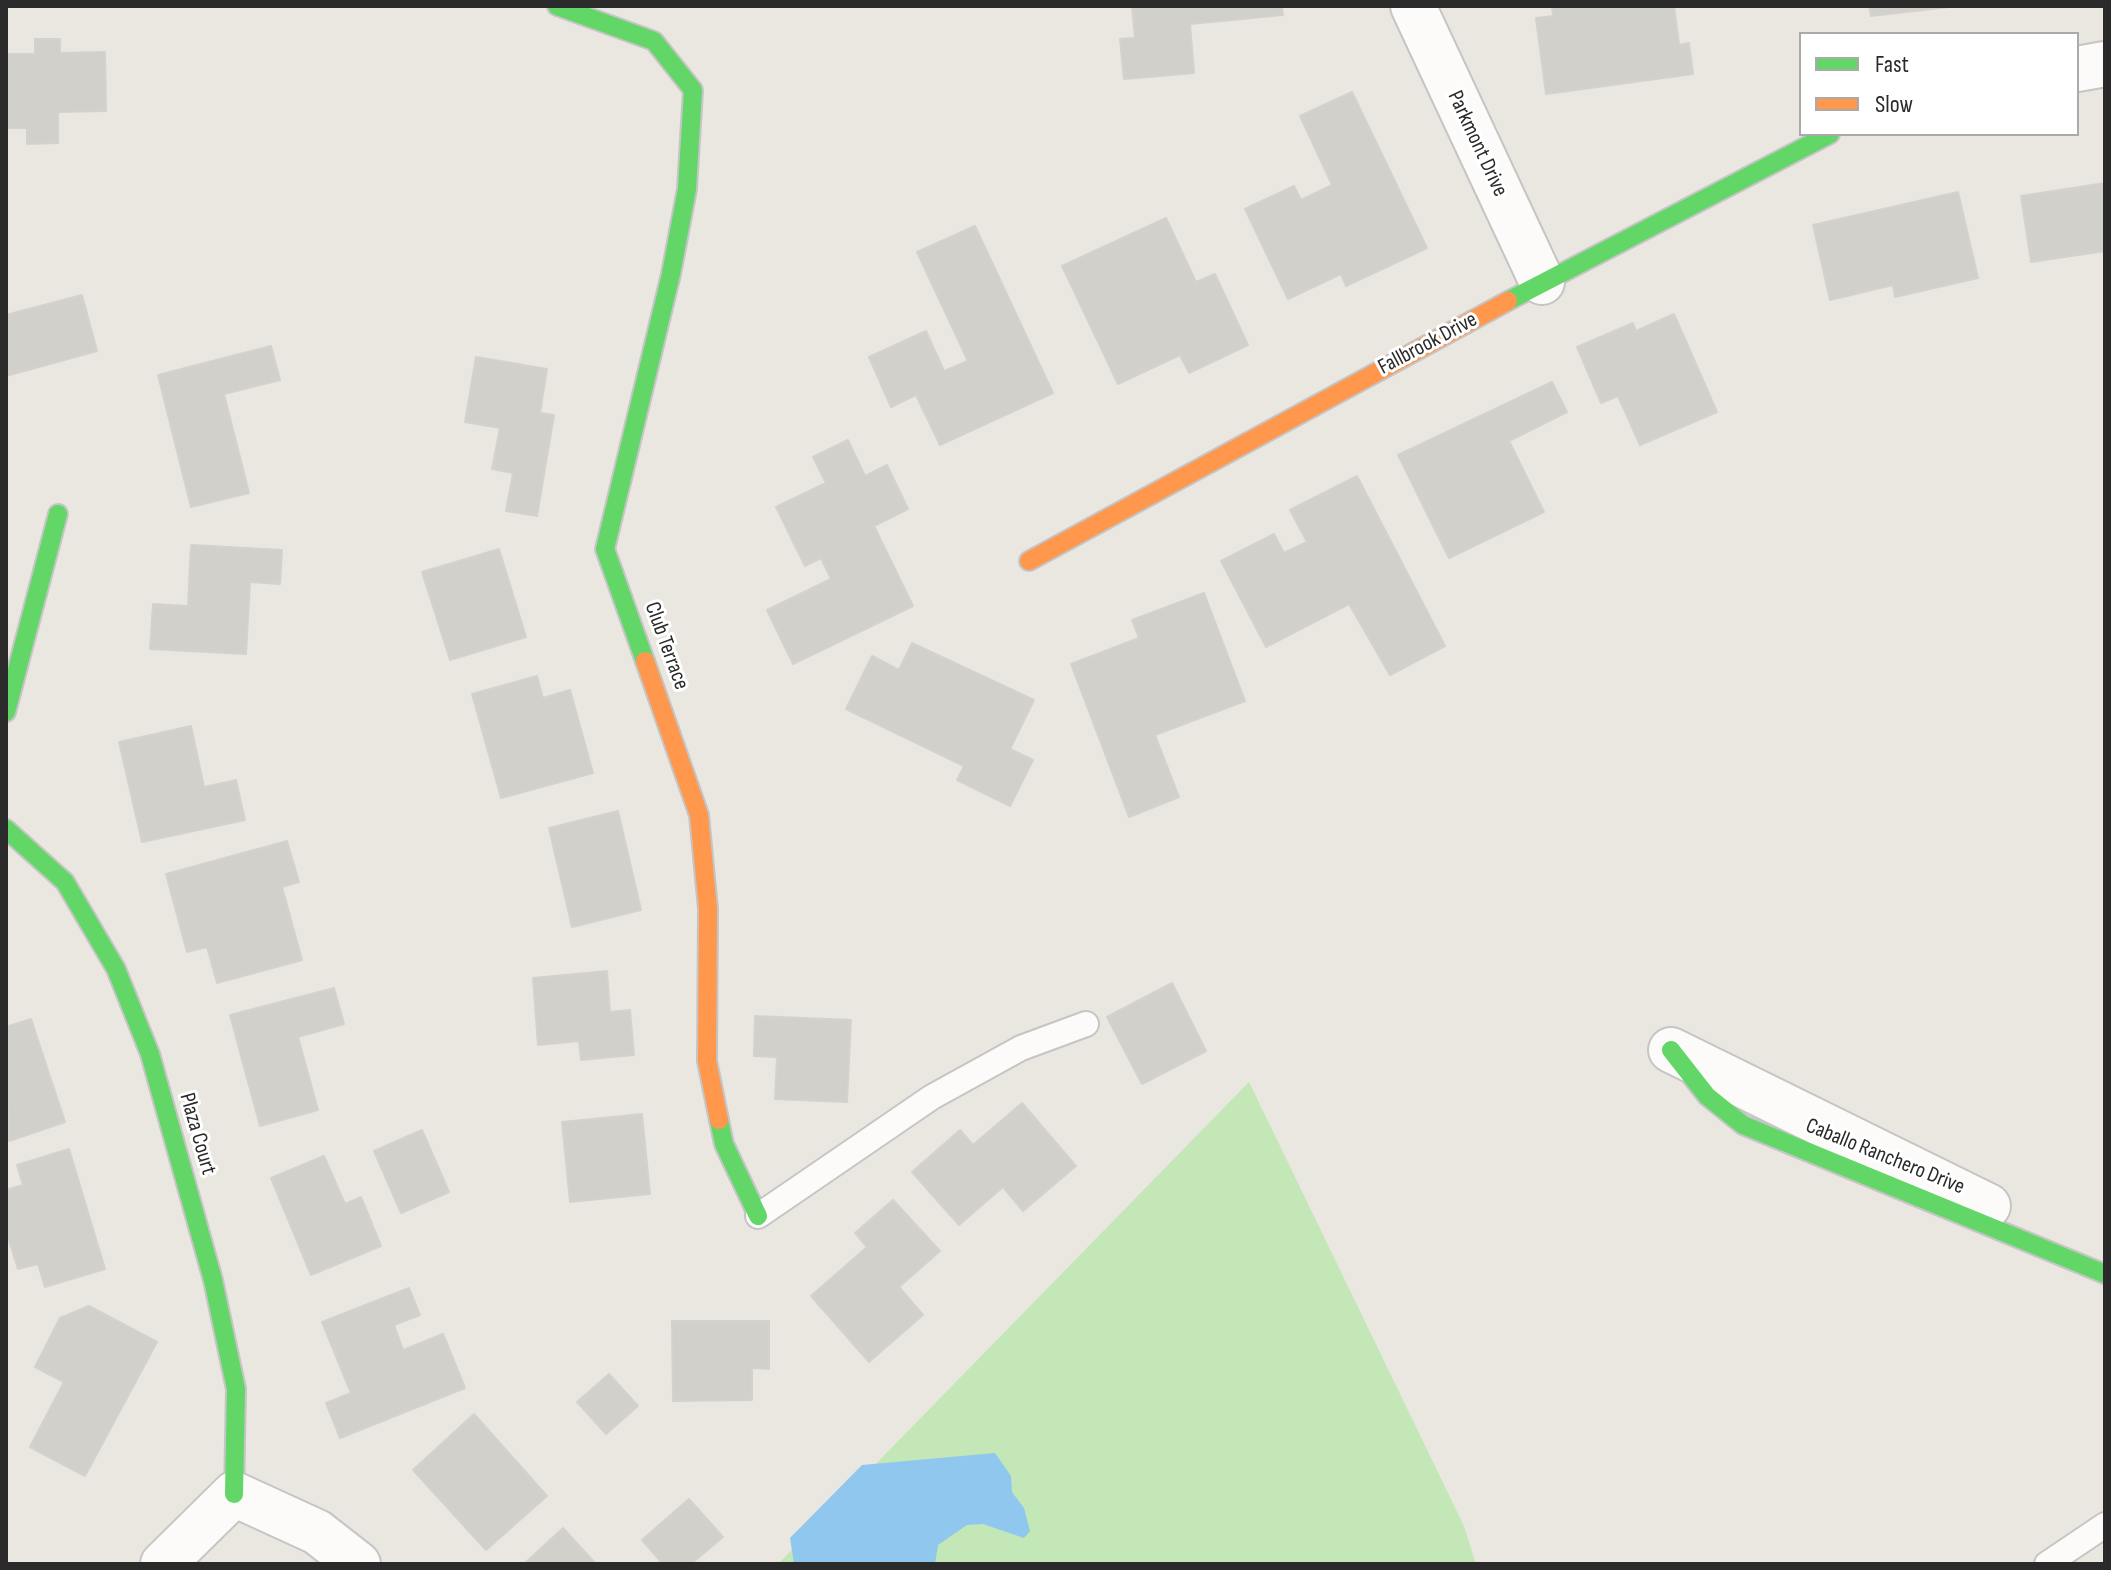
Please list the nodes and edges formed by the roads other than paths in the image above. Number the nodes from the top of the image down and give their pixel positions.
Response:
1 (557, 6) edge
2 (1413, 6) edge
3 (2105, 64) edge
4 (2079, 69) edge
5 (1826, 136) edge
6 (1542, 282) junction
7 (58, 514) dead end
8 (1029, 561) dead end
9 (6, 712) edge
10 (6, 829) edge
11 (1086, 1024) dead end
12 (1671, 1050) joint
13 (758, 1216) joint
14 (2105, 1264) edge
15 (2105, 1274) edge
16 (234, 1494) junction
17 (2105, 1525) edge
18 (163, 1564) edge
19 (358, 1564) edge
20 (2047, 1564) edge

1 - 13 street, Club Terrace
2 - 6 street, Parkmont Drive
3 - 4 street
5 - 6 street, Fallbrook Drive
6 - 8 street, Fallbrook Drive
7 - 9 street
10 - 16 street, Plaza Court
11 - 13 lane
12 - 14 street
12 - 15 street, Caballo Ranchero Drive
16 - 18 street
16 - 19 street
17 - 20 lane

